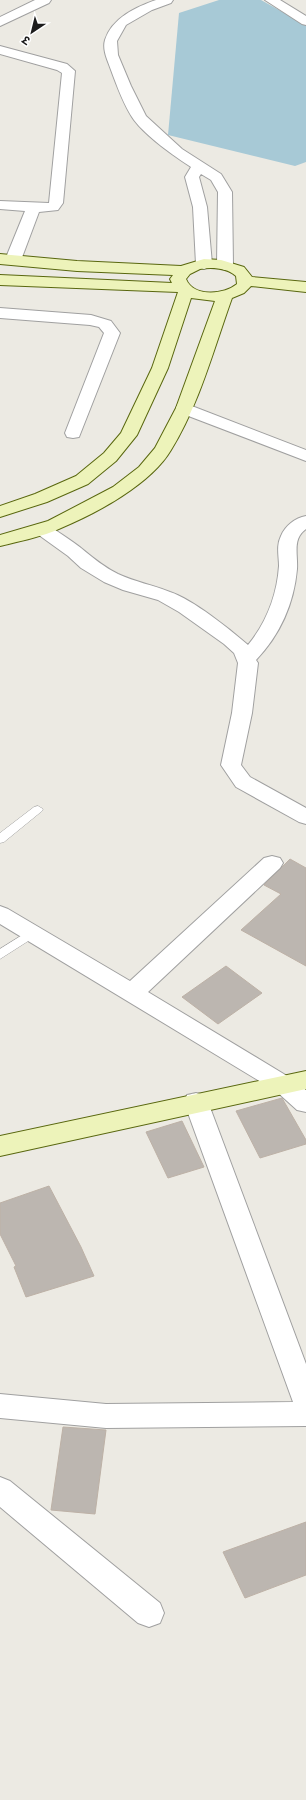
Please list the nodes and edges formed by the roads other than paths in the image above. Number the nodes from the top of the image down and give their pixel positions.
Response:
1 (45, 0) edge
2 (166, 0) edge
3 (271, 0) edge
4 (306, 21) edge
5 (0, 22) edge
6 (0, 50) edge
7 (198, 166) junction
8 (2, 205) edge
9 (34, 207) junction
10 (0, 220) edge
11 (6, 260) edge
12 (204, 264) junction
13 (225, 265) junction
14 (184, 270) junction
15 (0, 280) edge
16 (245, 281) junction
17 (306, 287) edge
18 (184, 289) junction
19 (225, 295) junction
20 (0, 313) edge
21 (184, 408) junction
22 (74, 433) dead end
23 (306, 456) edge
24 (0, 512) edge
25 (306, 521) edge
26 (42, 529) junction
27 (0, 541) edge
28 (246, 659) junction
29 (38, 809) dead end
30 (306, 816) edge
31 (0, 839) edge
32 (272, 863) dead end
33 (0, 914) edge
34 (32, 933) junction
35 (0, 955) edge
36 (132, 993) junction
37 (295, 1082) edge
38 (196, 1102) junction
39 (306, 1103) edge
40 (0, 1146) edge
41 (306, 1401) edge
42 (0, 1406) edge
43 (306, 1414) edge
44 (0, 1490) edge
45 (149, 1613) dead end

1 - 5 street
2 - 7 street
3 - 4 street
6 - 9 street
7 - 12 street
7 - 13 street
8 - 9 street
8 - 10 street
9 - 11 street
11 - 14 street
12 - 13 street
12 - 14 street
13 - 16 street
14 - 18 street
15 - 18 street
16 - 17 street
16 - 19 street
18 - 19 street
18 - 24 street
19 - 21 street
20 - 22 street
21 - 23 street
21 - 26 street
25 - 28 street
26 - 27 street
26 - 28 street
28 - 30 street
29 - 31 lane
32 - 36 street
33 - 34 street
34 - 35 lane
34 - 36 street
36 - 37 street
37 - 38 street
37 - 39 street
38 - 40 street
38 - 41 street
42 - 43 street
44 - 45 street

